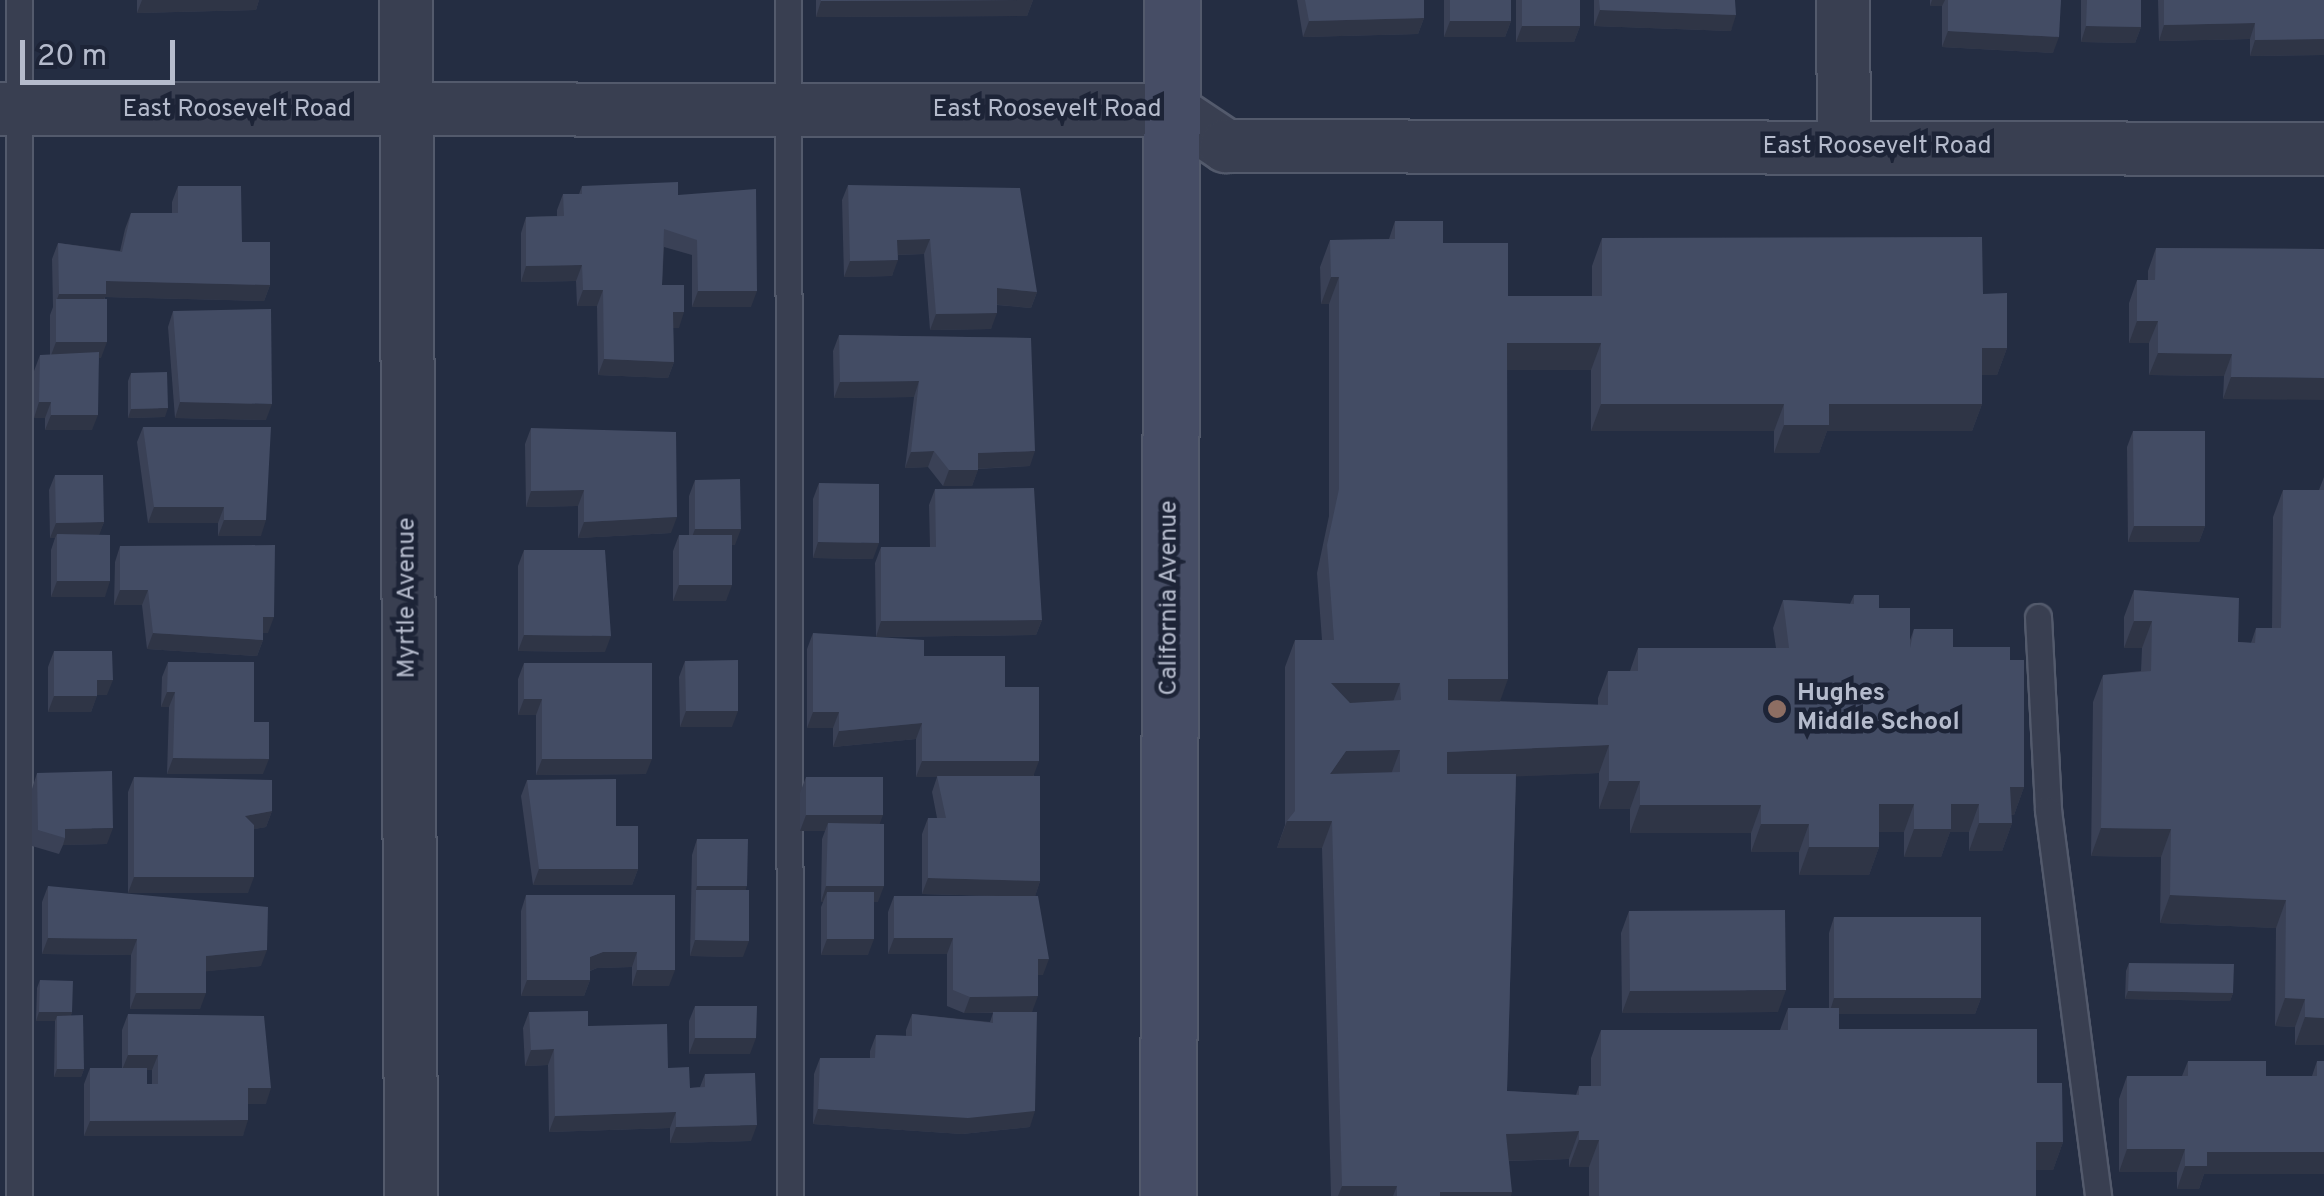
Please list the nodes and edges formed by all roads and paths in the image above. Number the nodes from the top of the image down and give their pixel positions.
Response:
1 (19, 0) edge
2 (406, 0) edge
3 (788, 0) edge
4 (1172, 0) edge
5 (1844, 0) edge
6 (10, 110) edge
7 (405, 110) junction
8 (788, 110) junction
9 (1172, 110) junction
10 (1844, 147) junction
11 (2324, 149) edge
12 (2038, 618) dead end
13 (19, 1196) edge
14 (411, 1196) edge
15 (790, 1196) edge
16 (1168, 1196) edge
17 (2098, 1196) edge

1 - 6 lane
2 - 7 street, Myrtle Avenue
3 - 8 lane
4 - 9 street, California Avenue
5 - 10 street
6 - 7 street, East Roosevelt Road
6 - 13 lane
7 - 8 street, East Roosevelt Road
7 - 14 street, Myrtle Avenue
8 - 9 street, East Roosevelt Road
8 - 15 lane
9 - 10 street, East Roosevelt Road
9 - 16 street, California Avenue
10 - 11 street, East Roosevelt Road
12 - 17 lane

